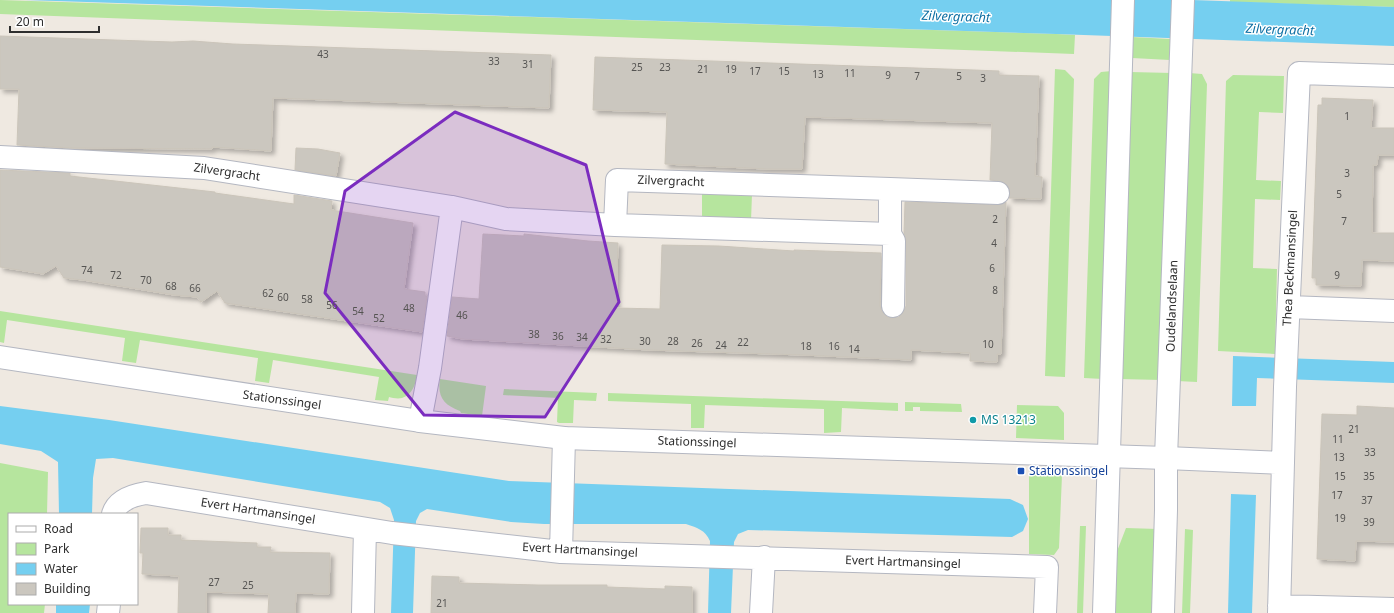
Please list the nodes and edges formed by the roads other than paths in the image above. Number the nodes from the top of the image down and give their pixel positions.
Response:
1 (1122, 0) edge
2 (1183, 0) edge
3 (1394, 76) edge
4 (0, 158) edge
5 (890, 188) junction
6 (998, 193) dead end
7 (452, 207) junction
8 (615, 225) junction
9 (890, 234) junction
10 (893, 306) dead end
11 (1289, 307) junction
12 (1394, 311) edge
13 (0, 357) edge
14 (420, 421) junction
15 (564, 438) junction
16 (1108, 456) junction
17 (1166, 458) junction
18 (1283, 463) junction
19 (116, 509) edge
20 (365, 529) junction
21 (561, 552) junction
22 (764, 557) junction
23 (1279, 609) edge
24 (1394, 609) edge
25 (363, 613) edge
26 (760, 613) edge
27 (1045, 613) edge
28 (1104, 613) edge
29 (1163, 613) edge

1 - 16 street
2 - 17 street, Oudelandselaan
3 - 11 street, Thea Beckmansingel
4 - 7 street, Zilvergracht
5 - 6 street, Zilvergracht
5 - 8 street, Zilvergracht
5 - 9 street
7 - 8 street, Zilvergracht
7 - 14 street
8 - 9 street, Zilvergracht
9 - 10 street
11 - 12 street
11 - 18 street, Thea Beckmansingel
13 - 14 street, Stationssingel
14 - 15 street, Stationssingel
15 - 16 street, Stationssingel
15 - 21 street
16 - 17 street, Stationssingel
16 - 28 street
17 - 18 street
17 - 29 street, Oudelandselaan
18 - 23 street, Thea Beckmansingel
19 - 20 street, Evert Hartmansingel
20 - 21 street, Evert Hartmansingel
20 - 25 street
21 - 22 street, Evert Hartmansingel
22 - 26 street
22 - 27 street, Evert Hartmansingel
23 - 24 street

